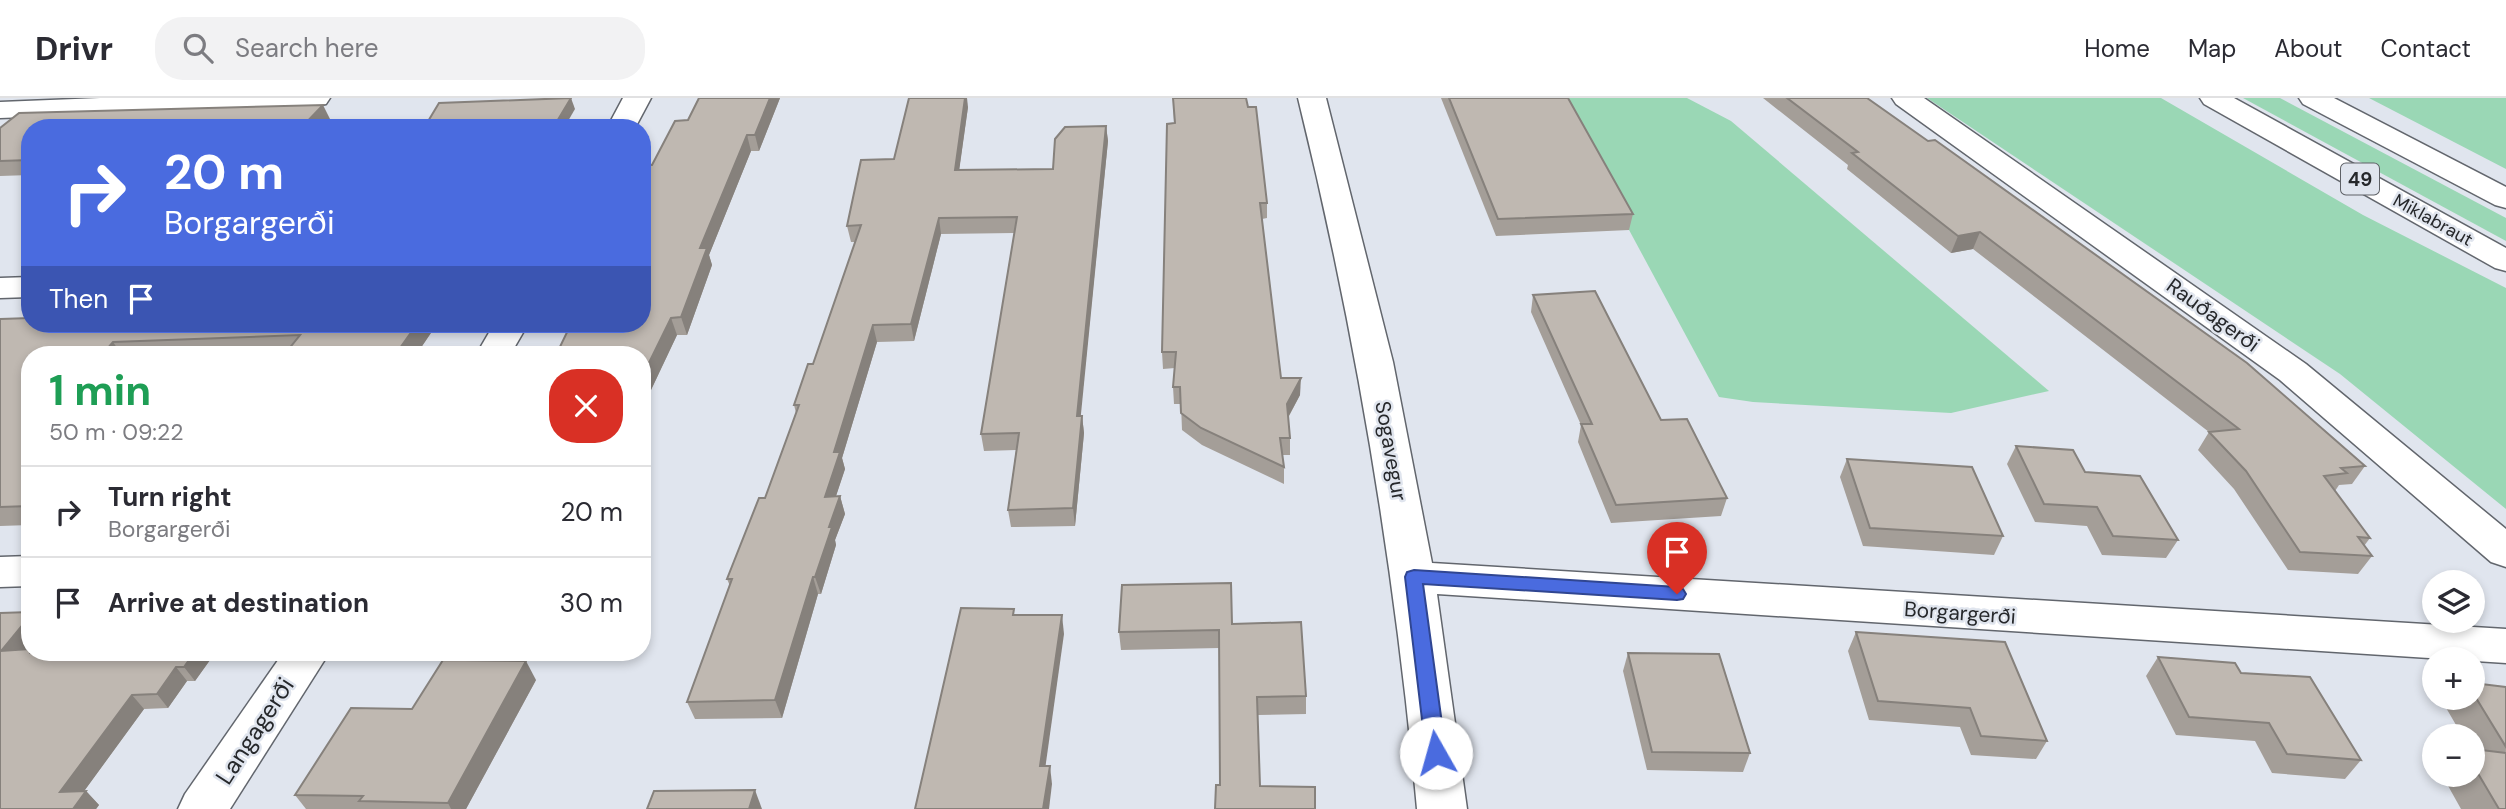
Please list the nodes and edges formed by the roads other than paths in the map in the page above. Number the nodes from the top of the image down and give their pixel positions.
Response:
1 (316, 98) edge
2 (637, 98) edge
3 (1312, 98) edge
4 (1906, 98) edge
5 (2214, 98) edge
6 (2313, 98) edge
7 (2327, 98) edge
8 (0, 110) edge
9 (626, 119) edge
10 (2366, 126) junction
11 (2506, 199) edge
12 (2506, 261) edge
13 (21, 287) edge
14 (0, 288) edge
15 (2506, 552) edge
16 (21, 571) edge
17 (0, 572) edge
18 (1414, 577) junction
19 (2506, 646) edge
20 (302, 661) edge
21 (203, 809) edge
22 (1442, 809) edge

1 - 8 main road
2 - 9 main road
3 - 18 main road, Sogavegur
4 - 15 main road, Rauðagerði
5 - 12 main road, Miklabraut / 49
6 - 10 main road, 49
7 - 10 main road
10 - 11 main road, 49
13 - 14 main road
16 - 17 main road
18 - 19 main road, Borgargerði
18 - 22 main road, Sogavegur
20 - 21 main road, Langagerði

